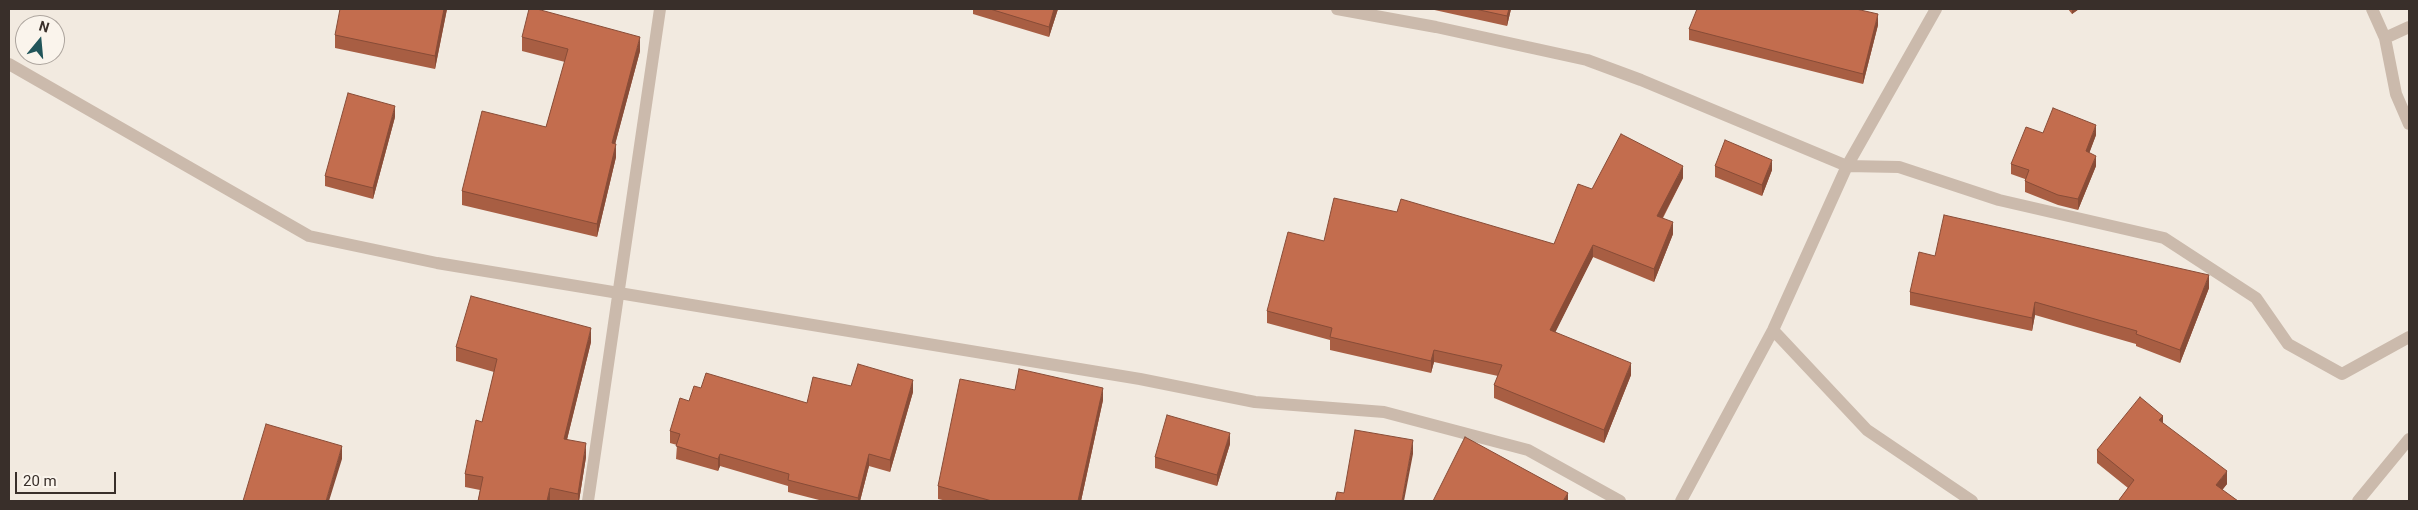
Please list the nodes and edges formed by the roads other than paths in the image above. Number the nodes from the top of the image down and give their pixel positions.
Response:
1 (660, 9) edge
2 (1337, 9) edge
3 (1936, 9) edge
4 (2372, 9) edge
5 (2409, 27) edge
6 (2385, 38) junction
7 (9, 64) edge
8 (2409, 124) edge
9 (1847, 166) junction
10 (619, 292) junction
11 (1773, 330) junction
12 (2409, 337) edge
13 (2409, 440) edge
14 (588, 501) edge
15 (1620, 501) edge
16 (1681, 501) edge
17 (1972, 501) edge
18 (2358, 501) edge

1 - 10 street
2 - 9 street
3 - 9 street
4 - 6 street
5 - 6 street
6 - 8 street
7 - 10 street
9 - 11 street
9 - 12 street
10 - 14 street
10 - 15 street
11 - 16 street
11 - 17 street
13 - 18 street

